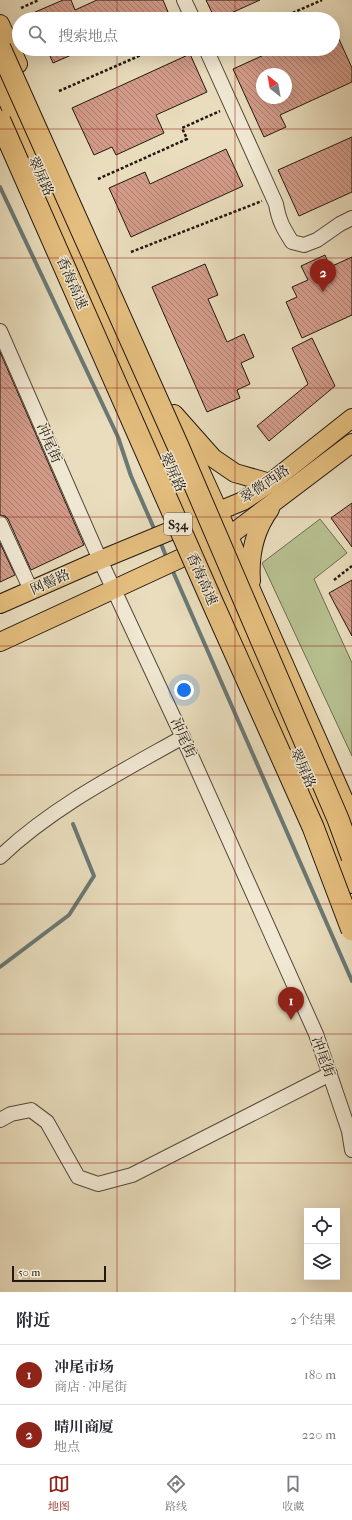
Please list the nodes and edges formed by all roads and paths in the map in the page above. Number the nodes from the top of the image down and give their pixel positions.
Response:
1 (39, 0) edge
2 (184, 0) edge
3 (322, 0) edge
4 (21, 8) dead end
5 (190, 12) edge
6 (295, 12) edge
7 (0, 24) edge
8 (0, 48) edge
9 (12, 51) edge
10 (14, 56) edge
11 (139, 56) edge
12 (209, 56) edge
13 (0, 83) edge
14 (59, 92) dead end
15 (232, 106) junction
16 (0, 120) edge
17 (98, 179) dead end
18 (273, 197) junction
19 (352, 218) edge
20 (130, 252) dead end
21 (0, 331) edge
22 (174, 414) junction
23 (352, 418) edge
24 (352, 443) edge
25 (270, 483) junction
26 (281, 497) junction
27 (218, 510) junction
28 (194, 520) junction
29 (0, 523) edge
30 (229, 536) junction
31 (205, 546) junction
32 (100, 560) junction
33 (352, 566) edge
34 (334, 580) dead end
35 (31, 590) junction
36 (114, 590) junction
37 (253, 594) junction
38 (0, 604) edge
39 (0, 642) edge
40 (183, 738) junction
41 (352, 818) edge
42 (0, 857) edge
43 (352, 857) edge
44 (352, 884) edge
45 (352, 930) edge
46 (330, 1074) junction
47 (0, 1120) edge
48 (352, 1150) edge

1 - 4 path
2 - 5 street
3 - 6 path
7 - 9 main road, 翠屏路
8 - 43 highway, S34, bridge
10 - 22 main road, 翠屏路
11 - 14 path
12 - 15 street
13 - 28 main road, 翠屏路
15 - 17 path
15 - 18 street
16 - 45 highway, 香海高速 / S34, bridge
18 - 19 street
18 - 20 path
21 - 32 street, 冲尾街
22 - 25 main road
22 - 27 main road, 翠屏路
23 - 25 main road, 翠微西路
24 - 26 main road, 翠微西路
25 - 27 main road, 翠微西路
26 - 30 main road, 翠微西路
26 - 37 main road
27 - 28 main road, 翠微西路
27 - 30 main road, 翠屏路
28 - 31 main road, 翠屏路
28 - 32 main road, 翠微西路
29 - 35 street
30 - 31 main road, 翠微西路
30 - 37 main road, 翠屏路
31 - 36 main road, 翠微西路
31 - 44 main road, 翠屏路
32 - 35 main road, 网髻路
32 - 36 street, 冲尾街
33 - 34 path
35 - 38 main road, 网髻路
36 - 39 main road, 翠微西路
36 - 40 street, 冲尾街
37 - 41 main road, 翠屏路
40 - 42 street
40 - 46 street, 冲尾街
46 - 47 street
46 - 48 street, 冲尾街

